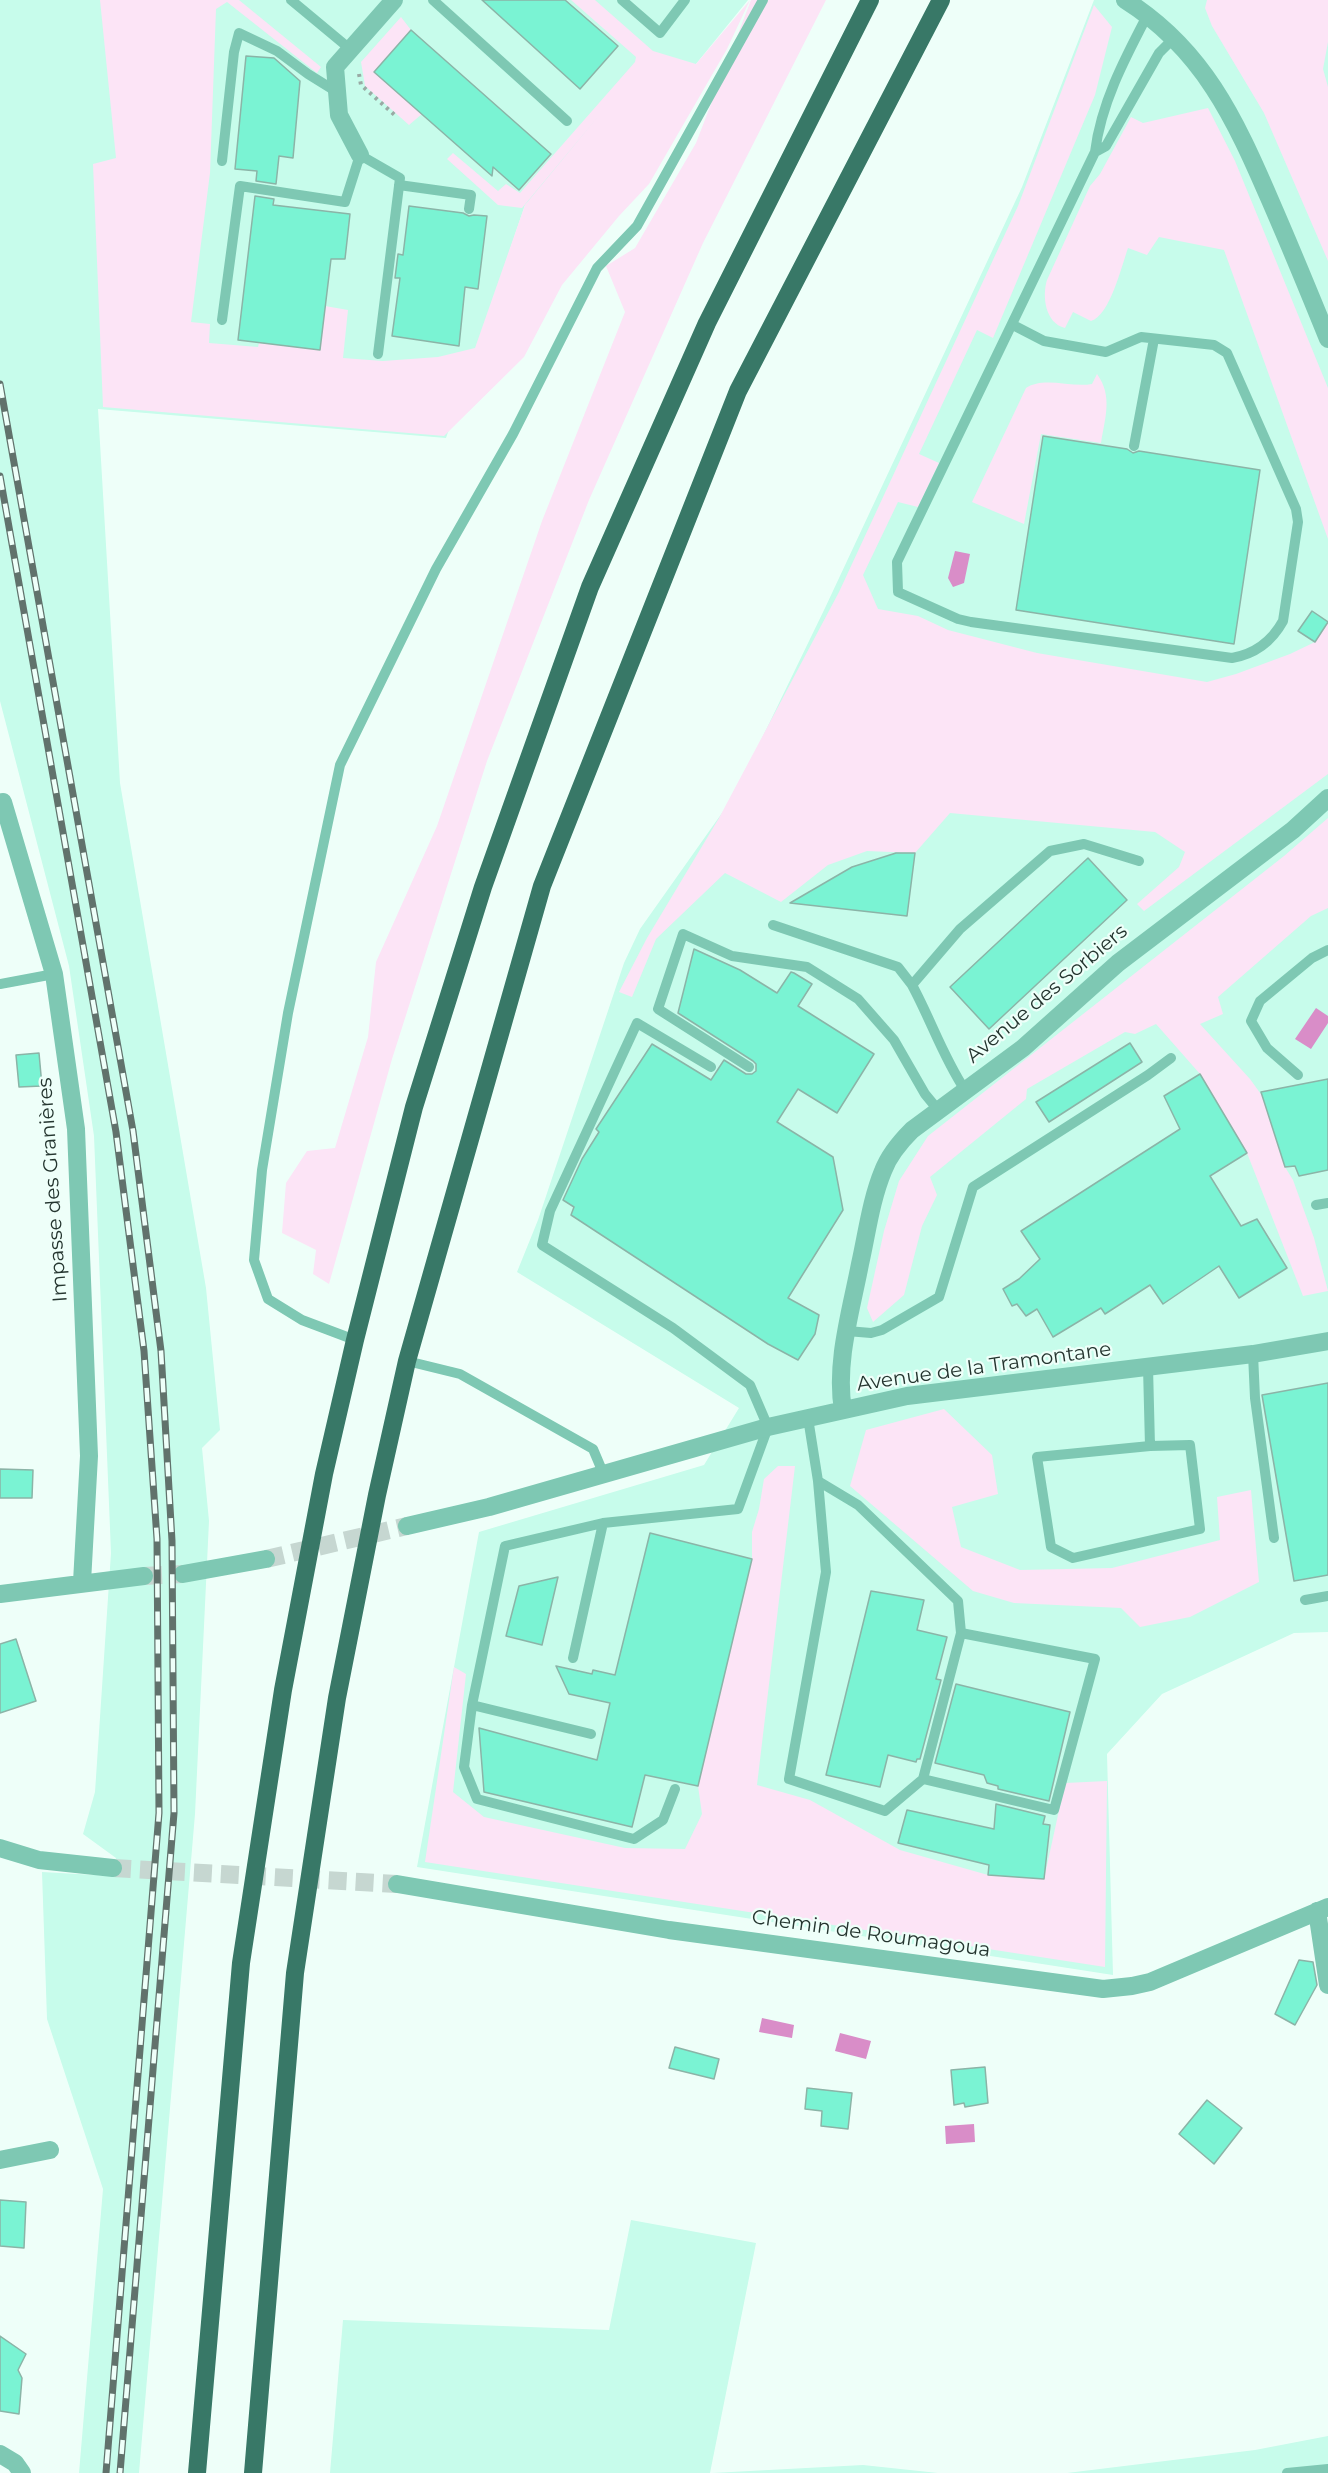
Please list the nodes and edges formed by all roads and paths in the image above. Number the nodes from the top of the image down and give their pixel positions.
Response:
1 (291, 0) edge
2 (394, 0) edge
3 (433, 0) edge
4 (622, 0) edge
5 (685, 0) edge
6 (763, 0) edge
7 (870, 0) edge
8 (941, 0) edge
9 (1125, 0) edge
10 (1153, 7) edge
11 (1173, 39) junction
12 (354, 57) junction
13 (337, 92) junction
14 (397, 117) dead end
15 (567, 121) dead end
16 (1095, 152) junction
17 (360, 154) junction
18 (222, 161) dead end
19 (399, 185) junction
20 (470, 209) dead end
21 (222, 320) dead end
22 (1012, 326) junction
23 (1154, 339) junction
24 (1328, 339) edge
25 (378, 354) dead end
26 (1134, 446) dead end
27 (1328, 798) edge
28 (3, 802) dead end
29 (1139, 861) dead end
30 (773, 925) dead end
31 (1328, 950) edge
32 (54, 975) junction
33 (0, 984) edge
34 (912, 985) junction
35 (1171, 1058) dead end
36 (711, 1067) dead end
37 (749, 1067) dead end
38 (1298, 1075) dead end
39 (965, 1090) junction
40 (939, 1111) junction
41 (1328, 1203) edge
42 (1316, 1205) dead end
43 (847, 1331) junction
44 (355, 1340) junction
45 (1328, 1341) edge
46 (1253, 1354) junction
47 (408, 1361) junction
48 (1148, 1367) junction
49 (843, 1410) junction
50 (808, 1419) junction
51 (768, 1426) junction
52 (1150, 1446) junction
53 (604, 1475) junction
54 (818, 1481) junction
55 (603, 1523) junction
56 (407, 1526) tunnel mouth
57 (1274, 1538) dead end
58 (266, 1559) tunnel mouth
59 (183, 1574) tunnel mouth
60 (144, 1576) tunnel mouth
61 (82, 1582) junction
62 (0, 1594) edge
63 (1328, 1596) edge
64 (1305, 1600) dead end
65 (961, 1633) junction
66 (573, 1658) dead end
67 (472, 1705) junction
68 (591, 1734) dead end
69 (923, 1779) junction
70 (675, 1789) dead end
71 (0, 1848) edge
72 (113, 1868) tunnel mouth
73 (396, 1884) tunnel mouth
74 (1322, 1909) edge
75 (1328, 1985) edge
76 (50, 2150) dead end
77 (0, 2160) edge
78 (0, 2454) edge
79 (1328, 2469) edge
80 (22, 2473) edge
81 (197, 2473) edge
82 (253, 2473) edge
83 (1287, 2473) edge

1 - 12 lane
2 - 12 street
3 - 15 lane
4 - 5 lane
6 - 44 lane
7 - 44 highway
8 - 47 highway
9 - 10 street
10 - 11 street
10 - 16 lane
11 - 16 lane
11 - 24 street
12 - 13 street
12 - 14 path
13 - 17 street
13 - 18 lane
16 - 22 lane
17 - 19 lane
17 - 21 lane
19 - 20 lane
19 - 25 lane
22 - 23 lane
22 - 23 lane
23 - 26 lane
27 - 39 street, Avenue des Sorbiers
28 - 32 street, Impasse des Granières
29 - 34 lane
30 - 34 lane
31 - 38 lane
32 - 33 lane
32 - 61 street, Impasse des Granières
34 - 39 lane
35 - 43 lane
36 - 51 lane
37 - 40 lane
39 - 40 street, Avenue des Sorbiers
40 - 43 street, Avenue des Sorbiers
41 - 42 lane
43 - 49 street, Avenue des Sorbiers
44 - 81 highway
45 - 46 street, Avenue de la Tramontane
46 - 48 street, Avenue de la Tramontane
46 - 57 lane
47 - 53 lane
47 - 82 highway
48 - 49 street, Avenue de la Tramontane
48 - 52 lane
49 - 50 street, Avenue de la Tramontane
50 - 51 street, Avenue de la Tramontane
50 - 54 lane
51 - 53 street, Avenue de la Tramontane
51 - 55 lane
52 - 52 lane
53 - 56 street, Avenue de la Tramontane
54 - 65 lane
54 - 69 lane
55 - 66 lane
55 - 67 lane
58 - 59 street
60 - 61 street
61 - 62 street
63 - 64 lane
65 - 69 lane
65 - 69 lane
67 - 68 lane
67 - 70 lane
71 - 72 street
73 - 74 street, Chemin de Roumagoua
74 - 75 street
76 - 77 street
78 - 80 street
79 - 83 lane

